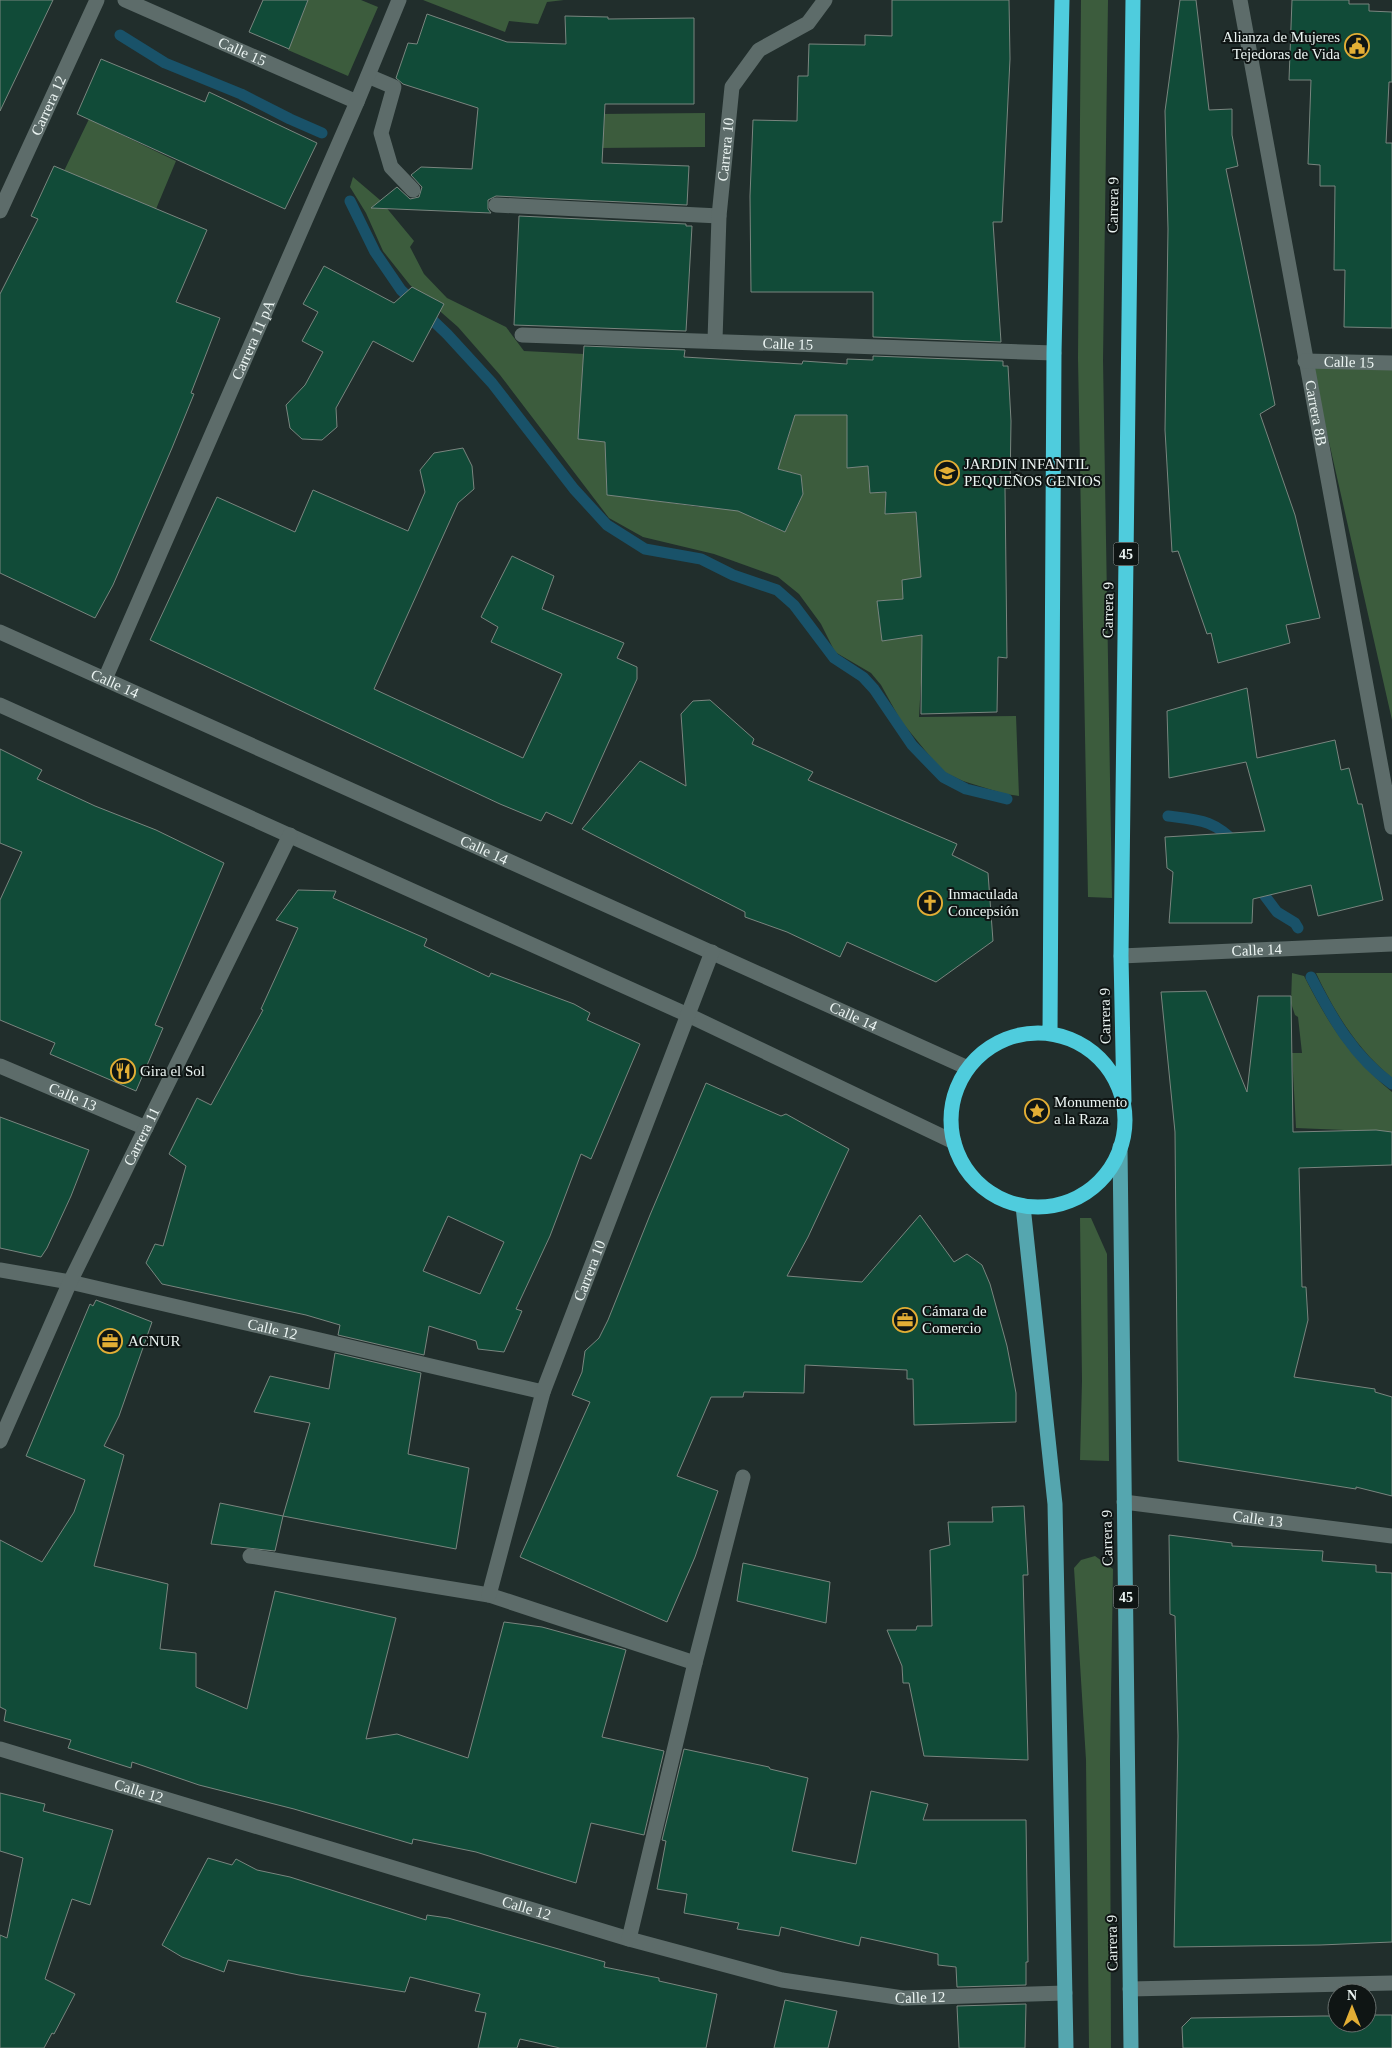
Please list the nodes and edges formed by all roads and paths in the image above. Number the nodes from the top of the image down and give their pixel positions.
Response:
1 (97, 0) edge
2 (125, 0) edge
3 (399, 0) edge
4 (825, 0) edge
5 (1062, 0) edge
6 (1133, 0) edge
7 (1240, 0) edge
8 (368, 76) junction
9 (357, 102) junction
10 (413, 190) dead end
11 (496, 205) dead end
12 (0, 211) edge
13 (719, 216) junction
14 (522, 335) dead end
15 (715, 340) junction
16 (1054, 353) junction
17 (1305, 361) junction
18 (1392, 363) edge
19 (0, 632) edge
20 (105, 679) junction
21 (0, 705) edge
22 (1392, 827) edge
23 (290, 835) junction
24 (1392, 944) edge
25 (712, 952) junction
26 (1121, 956) junction
27 (688, 1014) junction
28 (1050, 1034) junction
29 (0, 1066) edge
30 (968, 1068) junction
31 (1124, 1101) junction
32 (146, 1128) junction
33 (954, 1142) junction
34 (1120, 1147) junction
35 (1023, 1206) junction
36 (0, 1270) edge
37 (70, 1282) junction
38 (543, 1392) junction
39 (0, 1441) edge
40 (743, 1477) dead end
41 (1124, 1502) junction
42 (1392, 1536) edge
43 (250, 1556) dead end
44 (489, 1595) junction
45 (695, 1663) junction
46 (0, 1749) edge
47 (630, 1939) junction
48 (1392, 1983) edge
49 (1130, 1989) junction
50 (1065, 1993) junction
51 (1066, 2048) edge
52 (1131, 2048) edge

1 - 12 street, Carrera 12
2 - 9 street, Calle 15
3 - 8 street, Carrera 11 pA
4 - 13 street, Carrera 10
5 - 16 highway
6 - 26 highway, Carrera 9 / 45
7 - 17 street, Carrera 8B
8 - 9 street, Carrera 11 pA
8 - 10 street
9 - 20 street, Carrera 11 pA
11 - 13 street
13 - 15 street, Carrera 10
14 - 15 street, Calle 15
15 - 16 street, Calle 15
16 - 28 highway
17 - 18 street, Calle 15
17 - 22 street, Carrera 8B
19 - 20 street, Calle 14
20 - 25 street, Calle 14
21 - 23 street
23 - 27 street
23 - 32 street, Carrera 11
24 - 26 street, Calle 14
25 - 27 street, Carrera 10
25 - 30 street, Calle 14
26 - 31 highway, Carrera 9 / 45
27 - 33 street
27 - 38 street, Carrera 10
28 - 30 highway
28 - 31 highway
29 - 32 street, Calle 13
30 - 33 highway
31 - 34 highway
32 - 37 street, Carrera 11
33 - 35 highway
34 - 35 highway
34 - 41 main road, Carrera 9 / 45
35 - 50 main road
36 - 37 street, Calle 12
37 - 38 street, Calle 12
37 - 39 street, Carrera 11
38 - 44 street, Carrera 10
40 - 45 street
41 - 42 street, Calle 13
41 - 49 main road, Carrera 9 / 45
43 - 44 street
44 - 45 street
45 - 47 street
46 - 47 street, Calle 12
47 - 50 street, Calle 12
48 - 49 street
49 - 52 main road, Carrera 9 / 45
50 - 51 main road

